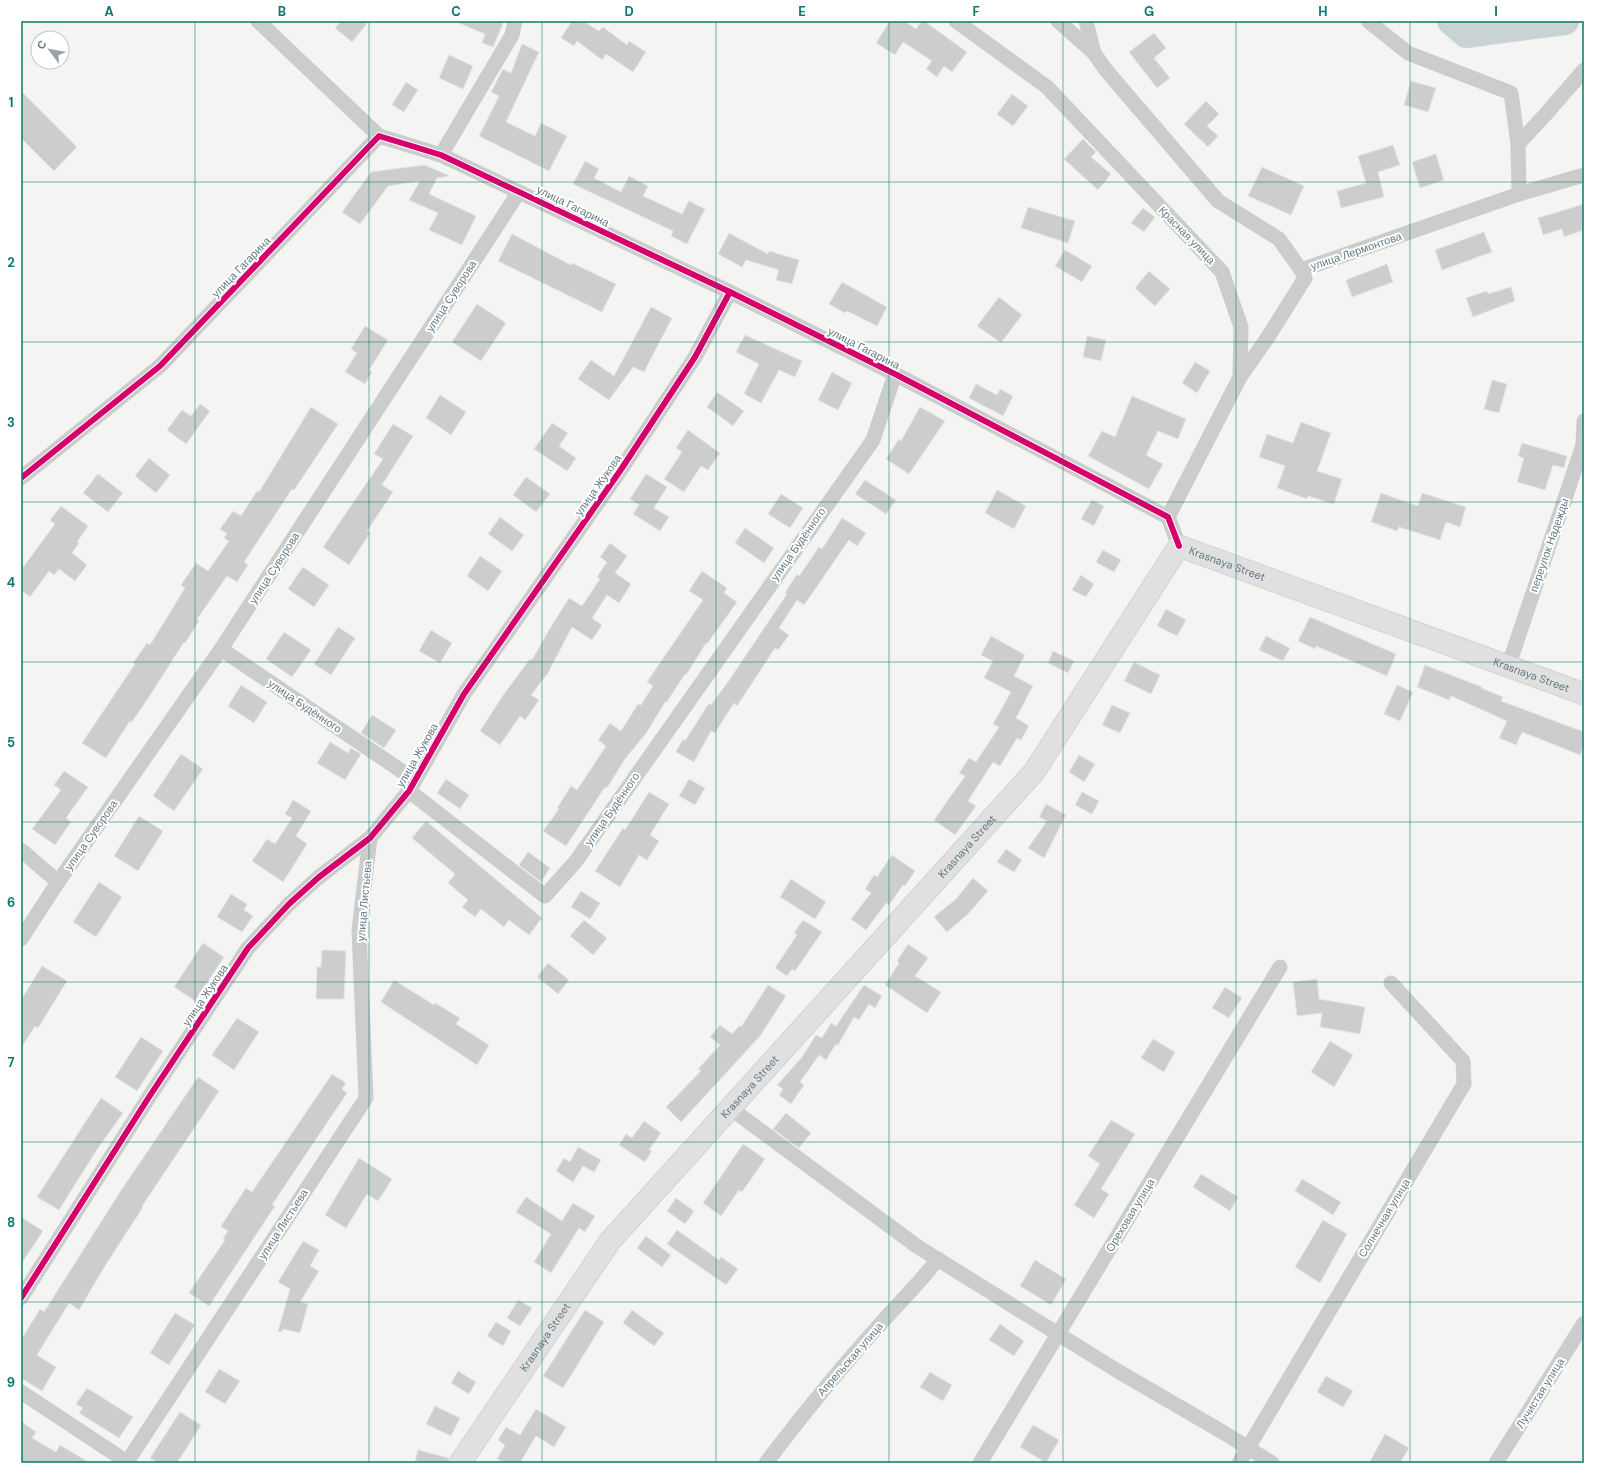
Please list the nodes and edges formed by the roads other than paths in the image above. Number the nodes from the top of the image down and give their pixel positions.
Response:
1 (258, 21) edge
2 (515, 21) edge
3 (956, 21) edge
4 (1058, 21) edge
5 (1086, 21) edge
6 (1368, 21) edge
7 (1094, 53) junction
8 (1584, 70) edge
9 (379, 136) junction
10 (1518, 144) junction
11 (441, 155) junction
12 (1584, 175) edge
13 (520, 192) junction
14 (1519, 194) junction
15 (1301, 270) junction
16 (730, 292) junction
17 (895, 374) junction
18 (1240, 377) junction
19 (1584, 422) edge
20 (21, 478) edge
21 (1168, 517) junction
22 (1179, 546) junction
23 (221, 649) junction
24 (1508, 667) junction
25 (1584, 694) edge
26 (409, 791) junction
27 (370, 838) junction
28 (21, 850) edge
29 (58, 882) junction
30 (21, 939) edge
31 (1280, 967) dead end
32 (1391, 983) dead end
33 (730, 1108) junction
34 (938, 1259) junction
35 (21, 1298) edge
36 (1584, 1323) edge
37 (1058, 1334) junction
38 (21, 1392) edge
39 (1248, 1448) junction
40 (127, 1462) edge
41 (460, 1463) edge
42 (766, 1463) edge
43 (980, 1463) edge
44 (1239, 1463) edge
45 (1272, 1463) edge
46 (1496, 1463) edge

1 - 9 street
2 - 11 street
3 - 18 street, Красная улица
4 - 7 street, улица Лермонтова
5 - 7 street, улица Лермонтова
6 - 10 street
7 - 15 street, улица Лермонтова
8 - 10 street
9 - 11 street, улица Гагарина
9 - 20 street, улица Гагарина
10 - 14 street
11 - 13 street, улица Гагарина
12 - 14 street, улица Лермонтова
13 - 16 street, улица Гагарина
13 - 23 street, улица Суворова
14 - 15 street, улица Лермонтова
15 - 18 street
16 - 17 street, улица Гагарина
16 - 26 street, улица Жукова
17 - 21 street, улица Гагарина
17 - 26 street, улица Будённого
18 - 21 street, Красная улица
19 - 24 street, переулок Надежды
21 - 22 street
22 - 24 main road, Krasnaya Street
22 - 33 main road, Krasnaya Street
23 - 26 street, улица Будённого
23 - 29 street, улица Суворова
24 - 25 main road, Krasnaya Street
26 - 27 street, улица Жукова
27 - 35 street, улица Жукова
27 - 40 street, улица Листьева
28 - 29 street
29 - 30 street, улица Суворова
31 - 37 street, Ореховая улица
32 - 39 street, Солнечная улица
33 - 34 street
33 - 41 main road, Krasnaya Street
34 - 37 street
34 - 42 street, Апрельская улица
36 - 46 street, Лучистая улица
37 - 39 street
37 - 43 street, Ореховая улица
38 - 40 street, улица Листьева
39 - 44 street, Солнечная улица
39 - 45 street

